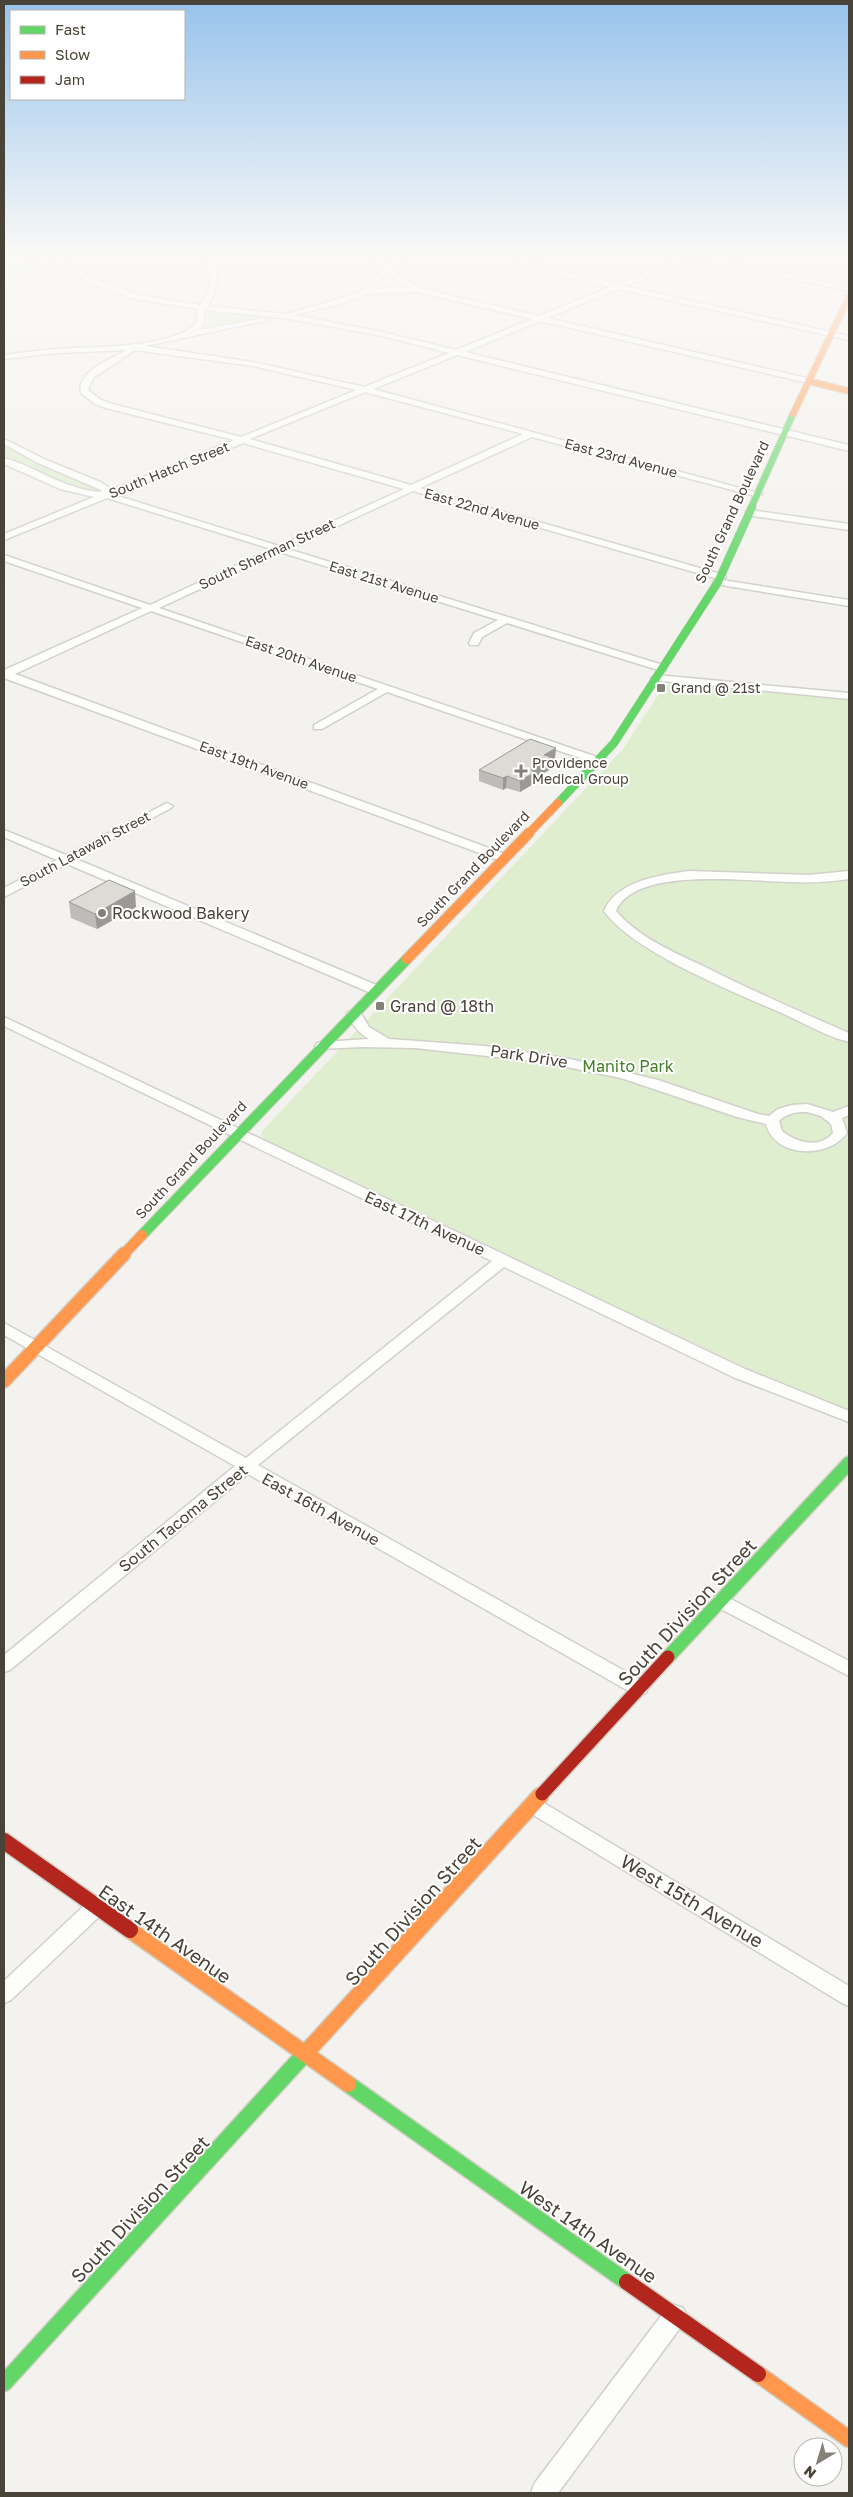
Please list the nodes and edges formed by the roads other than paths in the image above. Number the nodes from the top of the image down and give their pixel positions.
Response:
1 (95, 372) edge
2 (286, 372) edge
3 (411, 372) edge
4 (538, 372) edge
5 (768, 372) edge
6 (813, 372) edge
7 (808, 381) junction
8 (366, 390) junction
9 (849, 391) edge
10 (786, 432) junction
11 (532, 434) junction
12 (243, 440) junction
13 (4, 441) edge
14 (849, 448) edge
15 (4, 460) edge
16 (413, 489) junction
17 (758, 494) junction
18 (106, 495) junction
19 (749, 513) junction
20 (849, 528) edge
21 (4, 537) edge
22 (279, 549) junction
23 (4, 558) edge
24 (719, 580) junction
25 (849, 603) edge
26 (150, 608) junction
27 (506, 620) junction
28 (474, 643) dead end
29 (659, 673) junction
30 (5, 674) edge
31 (387, 688) junction
32 (849, 696) edge
33 (318, 727) dead end
34 (599, 761) junction
35 (166, 806) dead end
36 (4, 833) edge
37 (504, 858) junction
38 (66, 859) junction
39 (849, 875) edge
40 (4, 893) edge
41 (376, 990) junction
42 (354, 1013) junction
43 (4, 1020) edge
44 (849, 1038) edge
45 (398, 1043) junction
46 (322, 1046) junction
47 (849, 1110) edge
48 (833, 1117) junction
49 (772, 1121) junction
50 (237, 1133) junction
51 (503, 1260) junction
52 (4, 1328) edge
53 (37, 1347) junction
54 (4, 1382) edge
55 (849, 1417) edge
56 (849, 1463) edge
57 (246, 1466) junction
58 (720, 1601) junction
59 (4, 1665) edge
60 (849, 1669) edge
61 (640, 1688) junction
62 (534, 1805) junction
63 (4, 1842) edge
64 (96, 1907) junction
65 (4, 1994) edge
66 (849, 1996) edge
67 (306, 2054) junction
68 (675, 2316) junction
69 (4, 2383) edge
70 (849, 2438) edge
71 (542, 2493) edge

1 - 12 street, East 22nd Avenue
2 - 8 street, East 23rd Avenue
3 - 8 street, South Hatch Street
4 - 10 street
5 - 7 street
6 - 7 main road, South Grand Boulevard
7 - 9 main road
7 - 10 main road, South Grand Boulevard
8 - 11 street, East 23rd Avenue
8 - 12 street, South Hatch Street
10 - 14 street
10 - 17 main road, South Grand Boulevard
11 - 16 street, South Sherman Street
11 - 17 street, East 23rd Avenue
12 - 16 street, East 22nd Avenue
12 - 18 street, South Hatch Street
13 - 18 street
15 - 18 street
16 - 22 street, South Sherman Street
16 - 24 street, East 22nd Avenue
17 - 19 main road, South Grand Boulevard
18 - 21 street, South Hatch Street
18 - 22 street, East 21st Avenue
19 - 20 street
19 - 24 main road, South Grand Boulevard
22 - 26 street, South Sherman Street
22 - 27 street, East 21st Avenue
23 - 26 street, East 20th Avenue
24 - 25 street, East 22nd Avenue
24 - 29 main road, South Grand Boulevard
26 - 30 street, South Sherman Street
26 - 31 street, East 20th Avenue
27 - 28 street
27 - 29 street, East 21st Avenue
29 - 32 street, East 21st Avenue
29 - 34 main road, South Grand Boulevard
30 - 37 street, East 19th Avenue
31 - 33 street
31 - 34 street, East 20th Avenue
34 - 37 main road, South Grand Boulevard
35 - 38 street, South Latawah Street
36 - 38 street
37 - 41 main road, South Grand Boulevard
38 - 40 street, South Latawah Street
38 - 41 street
39 - 44 street
41 - 42 main road, South Grand Boulevard
42 - 45 street, Park Drive
42 - 46 main road, South Grand Boulevard
43 - 50 street, East 17th Avenue
45 - 46 street, Park Drive
45 - 49 street, Park Drive
46 - 50 main road, South Grand Boulevard
47 - 48 street
48 - 49 street
48 - 49 street
50 - 51 street, East 17th Avenue
50 - 53 main road, South Grand Boulevard
51 - 55 street, East 17th Avenue
51 - 57 street, South Tacoma Street
52 - 53 street, East 16th Avenue
53 - 54 main road, South Grand Boulevard
53 - 57 street, East 16th Avenue
56 - 58 main road, South Division Street
57 - 59 street, South Tacoma Street
57 - 61 street, East 16th Avenue
58 - 60 street
58 - 61 main road, South Division Street
61 - 62 main road, South Division Street
62 - 66 street, West 15th Avenue
62 - 67 main road, South Division Street
63 - 64 main road, East 14th Avenue
64 - 65 street
64 - 67 main road, East 14th Avenue
67 - 68 main road, West 14th Avenue
67 - 69 main road, South Division Street
68 - 70 main road, West 14th Avenue
68 - 71 street

